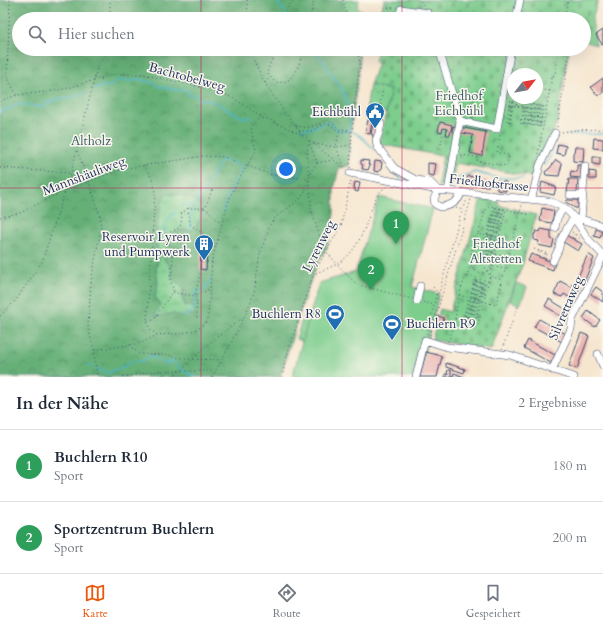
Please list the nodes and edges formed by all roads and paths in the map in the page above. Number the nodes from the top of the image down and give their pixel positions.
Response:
1 (10, 0) edge
2 (110, 0) edge
3 (247, 0) edge
4 (294, 0) edge
5 (314, 0) edge
6 (343, 0) edge
7 (520, 0) edge
8 (568, 0) edge
9 (400, 11) joint
10 (110, 12) edge
11 (248, 12) edge
12 (286, 12) edge
13 (311, 12) edge
14 (346, 12) edge
15 (383, 12) edge
16 (414, 12) edge
17 (517, 12) edge
18 (565, 12) edge
19 (104, 56) edge
20 (252, 56) edge
21 (274, 56) edge
22 (301, 56) edge
23 (358, 56) edge
24 (363, 56) edge
25 (441, 56) edge
26 (510, 56) edge
27 (558, 56) edge
28 (569, 56) edge
29 (360, 63) junction
30 (270, 77) junction
31 (100, 79) junction
32 (94, 81) junction
33 (101, 83) dead end
34 (265, 83) junction
35 (384, 89) dead end
36 (543, 89) edge
37 (550, 91) junction
38 (17, 95) junction
39 (0, 101) edge
40 (533, 104) edge
41 (533, 104) edge
42 (533, 104) edge
43 (533, 104) edge
44 (533, 104) edge
45 (533, 104) edge
46 (511, 105) junction
47 (516, 106) joint
48 (532, 109) junction
49 (378, 111) joint
50 (546, 111) junction
51 (533, 116) junction
52 (262, 118) junction
53 (508, 118) junction
54 (545, 118) junction
55 (460, 121) junction
56 (530, 122) junction
57 (544, 124) junction
58 (530, 125) junction
59 (296, 126) junction
60 (603, 129) edge
61 (501, 130) dead end
62 (299, 131) junction
63 (339, 132) junction
64 (352, 132) junction
65 (555, 133) junction
66 (445, 134) dead end
67 (304, 136) junction
68 (309, 140) junction
69 (313, 144) junction
70 (441, 144) dead end
71 (351, 145) junction
72 (336, 147) junction
73 (77, 151) junction
74 (455, 154) junction
75 (538, 157) dead end
76 (334, 160) junction
77 (317, 163) junction
78 (144, 165) junction
79 (248, 166) junction
80 (585, 166) dead end
81 (0, 168) edge
82 (347, 170) junction
83 (71, 173) junction
84 (309, 176) junction
85 (309, 179) junction
86 (89, 181) junction
87 (391, 181) junction
88 (66, 190) junction
89 (212, 190) dead end
90 (438, 190) junction
91 (448, 191) junction
92 (305, 192) junction
93 (310, 192) junction
94 (461, 192) junction
95 (570, 194) dead end
96 (470, 195) junction
97 (583, 196) junction
98 (532, 197) dead end
99 (523, 203) dead end
100 (499, 207) junction
101 (564, 207) junction
102 (188, 208) junction
103 (203, 208) junction
104 (454, 208) dead end
105 (506, 209) junction
106 (463, 210) junction
107 (520, 213) junction
108 (530, 216) dead end
109 (0, 217) edge
110 (578, 219) junction
111 (495, 222) junction
112 (502, 224) junction
113 (222, 225) junction
114 (603, 226) edge
115 (555, 228) dead end
116 (153, 232) junction
117 (167, 234) junction
118 (478, 234) junction
119 (491, 237) junction
120 (581, 237) dead end
121 (499, 238) junction
122 (572, 238) dead end
123 (574, 239) dead end
124 (512, 242) junction
125 (578, 242) dead end
126 (487, 248) junction
127 (534, 249) dead end
128 (496, 250) junction
129 (539, 250) junction
130 (326, 251) junction
131 (541, 252) junction
132 (546, 253) junction
133 (495, 254) junction
134 (472, 256) junction
135 (509, 256) junction
136 (603, 256) edge
137 (548, 258) junction
138 (484, 259) junction
139 (207, 262) dead end
140 (212, 262) junction
141 (337, 264) junction
142 (470, 266) junction
143 (492, 266) junction
144 (505, 269) junction
145 (487, 270) junction
146 (314, 273) junction
147 (467, 276) junction
148 (490, 276) junction
149 (480, 279) junction
150 (502, 280) junction
151 (489, 282) junction
152 (420, 286) dead end
153 (211, 287) junction
154 (433, 287) dead end
155 (478, 291) junction
156 (174, 292) junction
157 (437, 292) junction
158 (251, 293) dead end
159 (486, 293) junction
160 (192, 295) junction
161 (253, 295) junction
162 (459, 295) junction
163 (195, 296) junction
164 (192, 299) dead end
165 (475, 299) junction
166 (417, 301) junction
167 (484, 302) junction
168 (519, 304) dead end
169 (434, 305) junction
170 (473, 308) junction
171 (482, 310) junction
172 (0, 316) edge
173 (246, 316) junction
174 (197, 318) dead end
175 (463, 318) dead end
176 (471, 318) junction
177 (480, 318) junction
178 (455, 319) junction
179 (147, 321) junction
180 (237, 322) junction
181 (467, 322) junction
182 (240, 327) junction
183 (157, 335) junction
184 (425, 340) junction
185 (129, 345) junction
186 (447, 347) junction
187 (94, 351) junction
188 (500, 353) junction
189 (598, 354) dead end
190 (194, 359) junction
191 (222, 360) junction
192 (603, 366) edge
193 (178, 371) junction
194 (215, 371) junction
195 (552, 373) edge
196 (97, 377) edge
197 (123, 377) edge
198 (173, 377) edge
199 (212, 377) edge
200 (282, 377) edge
201 (416, 377) edge
202 (574, 377) edge

1 - 38 path
2 - 10 path
3 - 11 path
4 - 12 path
5 - 13 path
6 - 14 path
7 - 17 street
8 - 18 path
9 - 15 path
9 - 16 street
19 - 32 path
20 - 34 path
21 - 30 path
22 - 30 path
23 - 29 path, Lyrenweg
24 - 29 path
25 - 55 street
26 - 55 street
27 - 37 path
28 - 65 path
29 - 64 path, Lyrenweg
30 - 34 path
31 - 32 path, Bachtobelweg
31 - 33 path
31 - 52 path, Bachtobelweg
32 - 38 path, Bachtobelweg
32 - 73 path
34 - 59 path
35 - 49 path
36 - 37 path
37 - 50 path
38 - 39 path, Bachtobelweg
40 - 48 path
41 - 48 path
42 - 48 path
43 - 48 path
44 - 48 path
45 - 48 path
46 - 47 path
46 - 53 path
46 - 53 path
47 - 48 path
48 - 50 path
48 - 51 path
48 - 51 path
48 - 51 path
48 - 51 path
48 - 51 path
48 - 56 path
49 - 90 street
50 - 54 path
51 - 54 path
51 - 56 path
51 - 56 path
51 - 56 path
51 - 56 path
51 - 56 path
52 - 67 path, Bachtobelweg
52 - 79 path
53 - 53 path
54 - 57 path
55 - 74 street
56 - 57 path
56 - 58 path
56 - 58 path
56 - 58 path
56 - 58 path
56 - 58 path
56 - 58 path
57 - 75 path
59 - 62 path
59 - 64 path
60 - 65 path
61 - 74 path
62 - 63 path
62 - 67 path
63 - 64 path
63 - 72 path
64 - 71 path, Lyrenweg
65 - 98 street
66 - 70 path
67 - 68 path, Bachtobelweg
68 - 69 path, Bachtobelweg
68 - 77 path
68 - 84 path
69 - 72 path
69 - 76 path, Bachtobelweg
71 - 72 path
71 - 82 path, Lyrenweg
72 - 82 path
73 - 83 path
73 - 86 path
74 - 91 street
76 - 77 path
76 - 82 path, Bachtobelweg
77 - 84 path
78 - 79 path, Mannshäuliweg
78 - 86 path, Mannshäuliweg
78 - 116 path
79 - 85 path, Mannshäuliweg
79 - 113 path
80 - 97 street
81 - 83 path
82 - 87 street, Friedhofstrasse
82 - 130 path, Lyrenweg
83 - 88 path
84 - 85 path
85 - 92 path
85 - 93 path
86 - 88 path, Mannshäuliweg
86 - 187 path
87 - 90 street, Friedhofstrasse
87 - 141 path
88 - 109 path, Mannshäuliweg
88 - 172 path
89 - 103 path
90 - 91 street, Friedhofstrasse
90 - 94 street
91 - 94 street, Friedhofstrasse
92 - 93 path
92 - 161 path
93 - 130 path
94 - 96 street, Friedhofstrasse
95 - 97 street
96 - 101 street, Friedhofstrasse
96 - 106 path
96 - 184 path
97 - 110 street
99 - 107 path
100 - 105 path
100 - 111 path
100 - 111 path
100 - 111 path
100 - 118 path
101 - 110 street, Friedhofstrasse
101 - 115 street
102 - 103 path
102 - 117 path
102 - 163 path
103 - 113 path
104 - 106 path
105 - 107 path
105 - 112 path
106 - 157 path
107 - 108 path
107 - 124 path
110 - 114 street
110 - 136 street, Friedhofstrasse
110 - 137 street
111 - 112 path
111 - 119 path
111 - 119 path
111 - 119 path
112 - 121 path
113 - 140 path
116 - 117 path
116 - 179 path
117 - 156 path
118 - 119 path
118 - 134 path
119 - 121 path
119 - 126 path
119 - 126 path
119 - 126 path
119 - 126 path
120 - 125 path
121 - 124 path
121 - 128 path
122 - 123 path
124 - 135 path
126 - 128 path
126 - 138 path
126 - 138 path
126 - 138 path
126 - 138 path
127 - 129 path
128 - 133 path
129 - 131 path
129 - 131 path
130 - 141 path
130 - 146 path, Lyrenweg
131 - 132 path
132 - 137 path
132 - 137 path
133 - 135 path
133 - 143 path
134 - 138 path
134 - 142 path
135 - 144 path
136 - 195 street, Silvrettaweg
139 - 140 path
140 - 153 path
141 - 146 path
141 - 166 path
142 - 145 path
142 - 145 path
142 - 147 path
143 - 144 path
143 - 145 path
143 - 148 path
144 - 150 path
145 - 148 path
146 - 200 path, Lyrenweg
147 - 149 path
147 - 162 path
148 - 150 path
148 - 151 path
149 - 151 path
149 - 155 path
149 - 155 path
149 - 155 path
149 - 155 path
150 - 167 path
151 - 159 path
152 - 166 street
153 - 163 path
153 - 183 path
154 - 157 path
155 - 159 path
155 - 165 path
155 - 165 path
155 - 165 path
155 - 165 path
156 - 160 path
156 - 179 path
157 - 169 path
158 - 161 path
159 - 167 path
160 - 163 path
160 - 164 path
161 - 173 path
162 - 165 path
162 - 178 path
163 - 174 path
165 - 167 path
165 - 170 path
165 - 170 path
165 - 170 path
165 - 170 path
166 - 169 path
167 - 171 path
168 - 188 path
169 - 184 path
170 - 171 path
170 - 176 path
170 - 176 path
170 - 176 path
171 - 177 path
173 - 180 path
173 - 182 path
175 - 176 path
176 - 177 path
176 - 181 path
177 - 181 path
178 - 181 path
178 - 186 path
179 - 183 path
180 - 182 path
180 - 190 path
182 - 191 path
183 - 185 path
184 - 186 street
184 - 201 street
185 - 187 path
185 - 190 path
186 - 188 street
187 - 196 path
188 - 195 street
189 - 192 street
190 - 191 path
190 - 193 path
191 - 194 path
193 - 194 path
193 - 197 path
193 - 198 path
194 - 199 path
195 - 202 street

